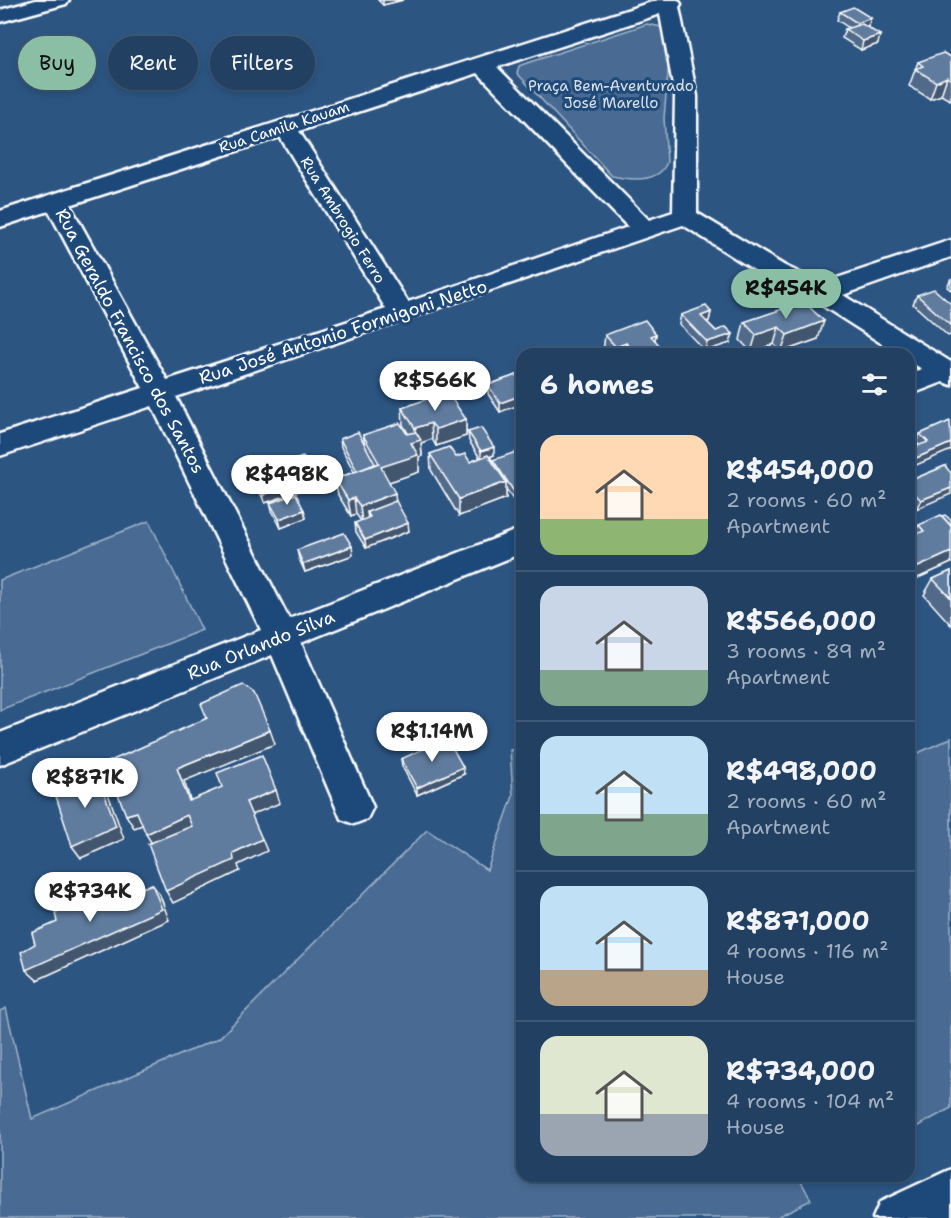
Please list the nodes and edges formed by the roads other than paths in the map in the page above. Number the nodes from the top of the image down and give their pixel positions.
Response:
1 (59, 0) edge
2 (669, 2) edge
3 (0, 15) edge
4 (482, 64) junction
5 (285, 127) junction
6 (56, 201) junction
7 (685, 216) junction
8 (0, 219) edge
9 (645, 230) junction
10 (951, 248) edge
11 (821, 293) junction
12 (402, 313) junction
13 (908, 348) edge
14 (915, 352) edge
15 (948, 373) edge
16 (915, 383) edge
17 (160, 393) junction
18 (0, 445) edge
19 (516, 542) edge
20 (281, 637) junction
21 (0, 750) edge
22 (354, 807) dead end
23 (951, 1192) edge
24 (896, 1218) edge

1 - 3 street
2 - 4 street, Rua Camila Kauam
2 - 7 street
4 - 5 street, Rua Camila Kauam
4 - 9 street
5 - 6 street, Rua Camila Kauam
5 - 12 street, Rua Ambrogio Ferro
6 - 8 street, Rua Camila Kauam
6 - 17 street, Rua Geraldo Francisco dos Santos
7 - 9 street, Rua José Antonio Formigoni Netto
7 - 11 street
9 - 12 street, Rua José Antonio Formigoni Netto
10 - 11 street
11 - 13 street
12 - 17 street, Rua José Antonio Formigoni Netto
14 - 15 street
15 - 16 street
17 - 18 street, Rua José Antonio Formigoni Netto
17 - 20 street, Rua Geraldo Francisco dos Santos
19 - 20 street, Rua Orlando Silva
20 - 21 street, Rua Orlando Silva
20 - 22 street, Rua Geraldo Francisco dos Santos
23 - 24 street

